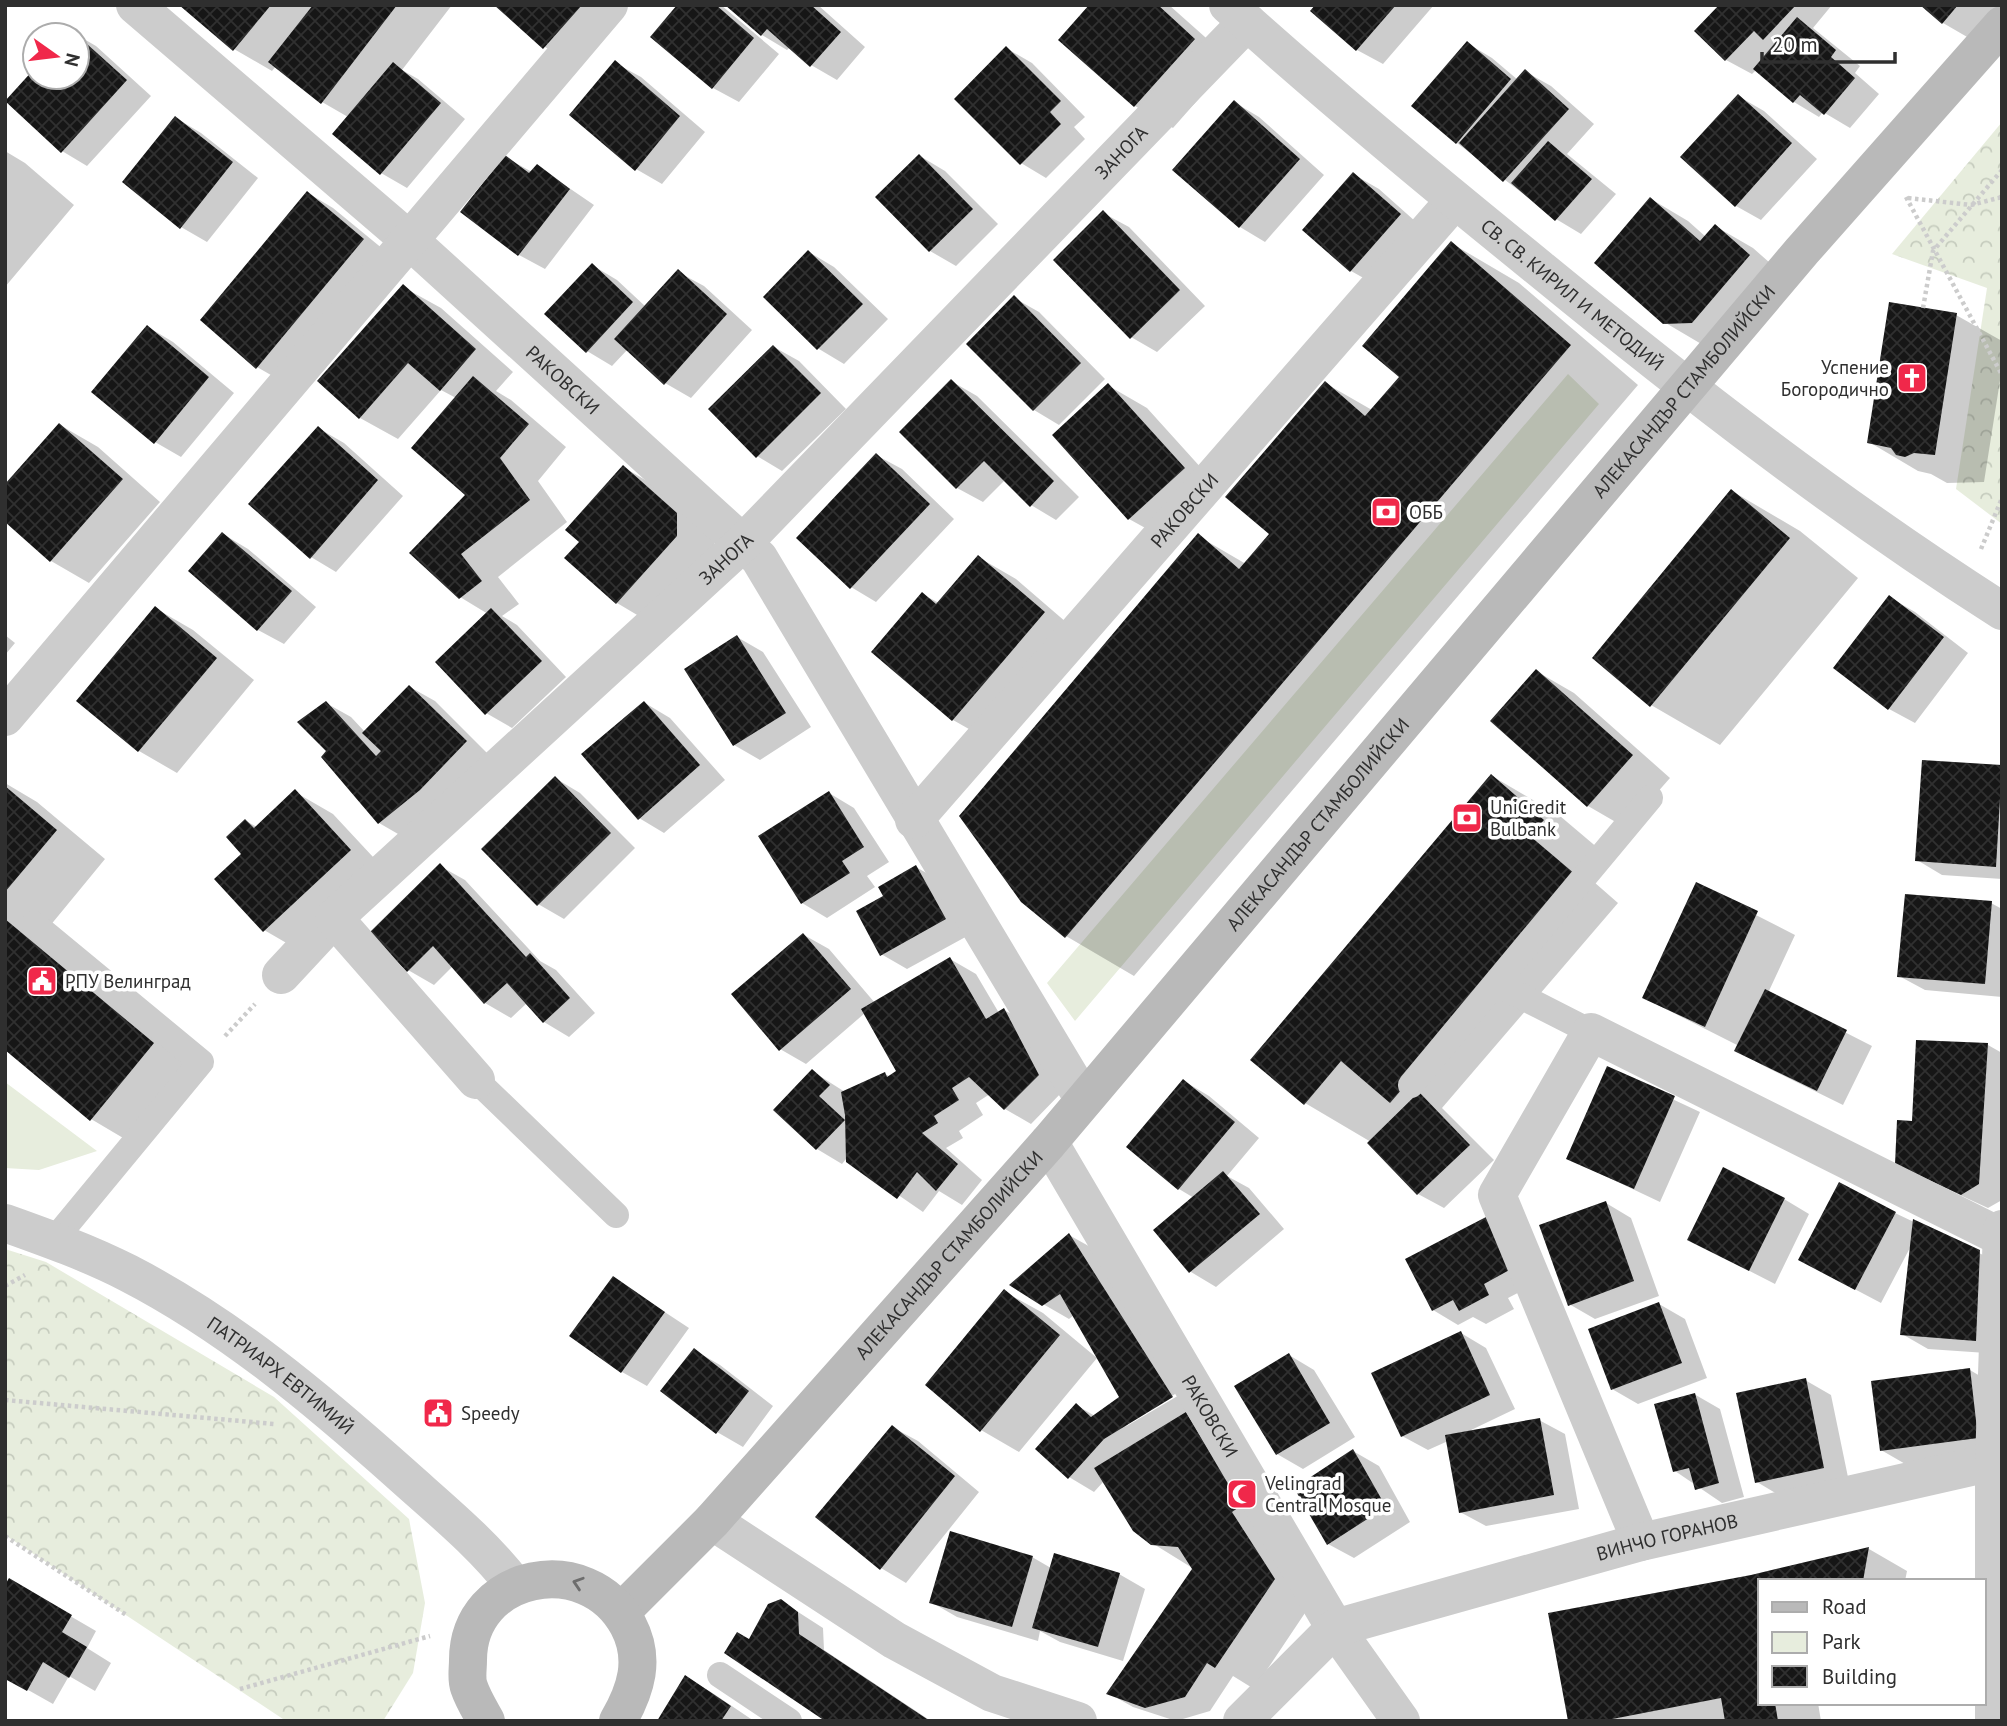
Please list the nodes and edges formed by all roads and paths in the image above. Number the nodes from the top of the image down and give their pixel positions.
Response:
1 (135, 5) edge
2 (609, 5) edge
3 (1238, 14) edge
4 (2002, 25) edge
5 (2002, 170) edge
6 (1871, 172) junction
7 (2002, 197) edge
8 (1908, 198) junction
9 (1455, 200) junction
10 (1971, 205) junction
11 (408, 239) junction
12 (1933, 251) junction
13 (1923, 308) dead end
14 (2002, 375) edge
15 (1688, 390) junction
16 (2002, 498) edge
17 (743, 542) junction
18 (1965, 587) junction
19 (2002, 611) edge
20 (5, 717) edge
21 (1650, 798) dead end
22 (914, 820) junction
23 (334, 918) junction
24 (34, 924) dead end
25 (281, 975) joint
26 (1497, 984) junction
27 (1591, 1032) junction
28 (201, 1062) junction
29 (476, 1080) joint
30 (1412, 1085) dead end
31 (1084, 1100) junction
32 (1049, 1142) junction
33 (616, 1215) dead end
34 (5, 1223) edge
35 (2002, 1229) edge
36 (2001, 1237) edge
37 (54, 1240) junction
38 (5, 1400) edge
39 (279, 1424) dead end
40 (1998, 1461) edge
41 (712, 1521) junction
42 (5, 1536) edge
43 (1641, 1542) junction
44 (516, 1586) junction
45 (621, 1612) junction
46 (128, 1616) dead end
47 (1335, 1628) junction
48 (438, 1634) dead end
49 (720, 1675) dead end
50 (240, 1689) dead end
51 (486, 1721) edge
52 (618, 1721) edge
53 (789, 1721) edge
54 (1078, 1721) edge
55 (1242, 1721) edge
56 (1401, 1721) edge
57 (1994, 1721) edge

1 - 11 street, РАКОВСКИ
2 - 11 street
3 - 9 street, СВ. СВ. КИРИЛ И МЕТОДИЙ
3 - 17 street, ЗАНОГА
4 - 6 main road, АЛЕКАСАНДЪР СТАМБОЛИЙСКИ
5 - 10 path
6 - 8 path
6 - 15 main road, АЛЕКАСАНДЪР СТАМБОЛИЙСКИ
7 - 10 path
8 - 10 path
8 - 12 path
9 - 15 street, СВ. СВ. КИРИЛ И МЕТОДИЙ
9 - 22 street, РАКОВСКИ
10 - 12 path
11 - 17 street, РАКОВСКИ
11 - 20 street
12 - 13 path
12 - 14 path
15 - 18 street, СВ. СВ. КИРИЛ И МЕТОДИЙ
15 - 31 main road, АЛЕКАСАНДЪР СТАМБОЛИЙСКИ
16 - 18 path
17 - 22 street, РАКОВСКИ
17 - 23 street, ЗАНОГА
18 - 19 street, СВ. СВ. КИРИЛ И МЕТОДИЙ
21 - 26 lane
22 - 31 street, РАКОВСКИ
23 - 25 street, ЗАНОГА
23 - 29 street
24 - 28 lane
25 - 28 path
26 - 27 lane
26 - 30 lane
27 - 36 street
27 - 43 street
28 - 37 lane
29 - 33 lane
31 - 32 main road, АЛЕКАСАНДЪР СТАМБОЛИЙСКИ
32 - 41 main road, АЛЕКАСАНДЪР СТАМБОЛИЙСКИ
32 - 47 street, РАКОВСКИ
34 - 37 street, ПАТРИАРХ ЕВТИМИЙ
35 - 36 street
36 - 40 street
37 - 44 street, ПАТРИАРХ ЕВТИМИЙ
38 - 39 path
40 - 43 street, ВИНЧО ГОРАНОВ
40 - 57 street
41 - 45 main road, АЛЕКАСАНДЪР СТАМБОЛИЙСКИ
41 - 54 street
42 - 46 path
43 - 47 street, ВИНЧО ГОРАНОВ
45 -> 44 main road
44 - 51 main road
45 - 52 main road
47 - 55 street
47 - 56 street, РАКОВСКИ
48 - 50 path
49 - 53 lane

